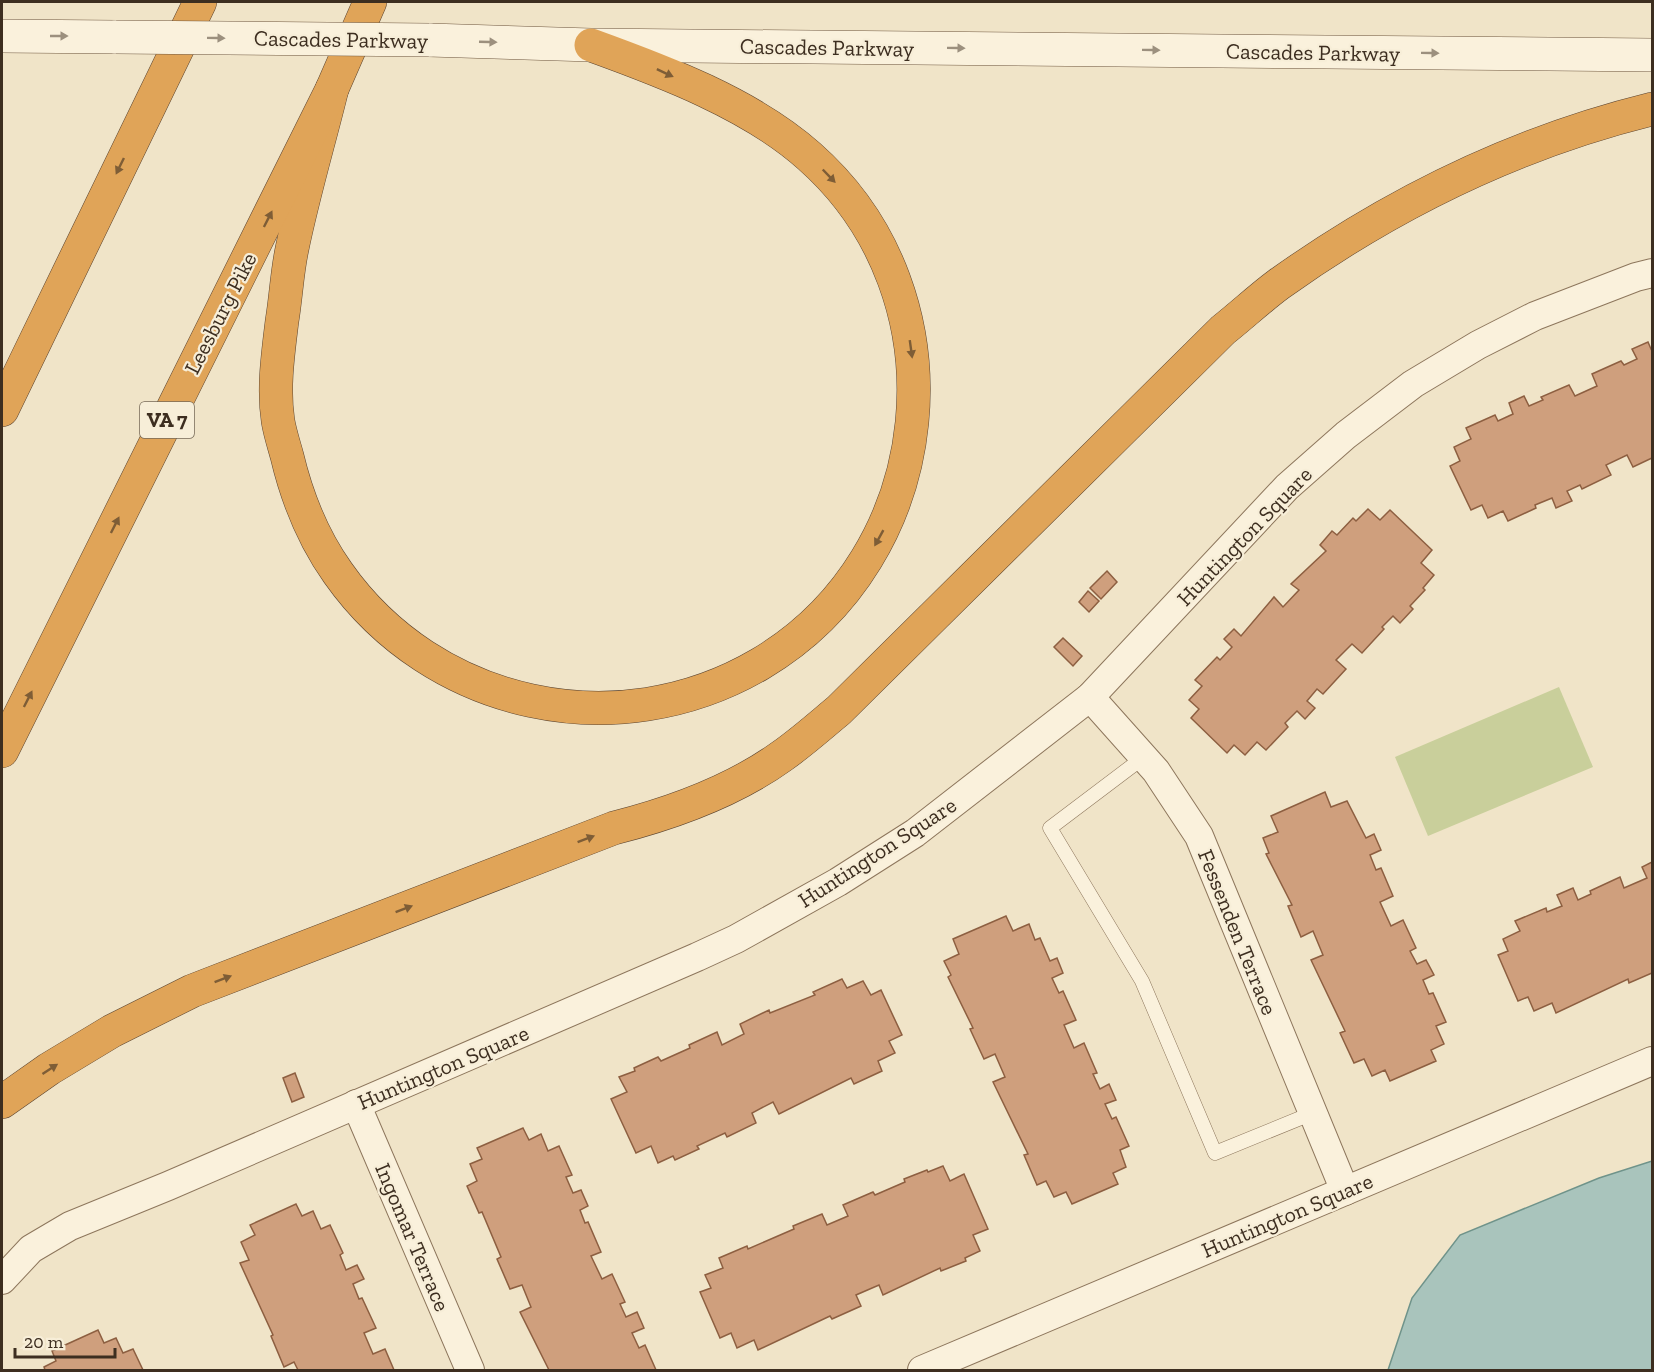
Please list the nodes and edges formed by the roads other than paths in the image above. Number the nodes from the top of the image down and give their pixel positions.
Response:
1 (200, 2) edge
2 (370, 2) edge
3 (2, 36) edge
4 (591, 45) junction
5 (1653, 55) edge
6 (332, 89) junction
7 (1653, 109) edge
8 (1653, 273) edge
9 (31, 348) junction
10 (2, 396) edge
11 (2, 410) edge
12 (1090, 697) junction
13 (2, 752) edge
14 (1144, 757) junction
15 (1653, 1060) edge
16 (2, 1102) edge
17 (356, 1104) junction
18 (1313, 1113) junction
19 (1345, 1191) junction
20 (2, 1280) edge
21 (470, 1371) edge
22 (922, 1371) edge

1 -> 9 highway
2 - 6 highway, Leesburg Pike / VA 7
3 -> 4 main road, Cascades Parkway, bridge
4 -> 5 main road, Cascades Parkway
4 -> 6 highway
13 -> 6 highway, Leesburg Pike / VA 7
16 -> 7 highway
8 - 12 street, Huntington Square
9 - 10 highway
9 - 11 highway
12 - 14 street, Fessenden Terrace
12 - 17 street, Huntington Square
14 - 18 street, Fessenden Terrace
14 - 18 lane
15 - 19 street, Huntington Square
17 - 20 street, Huntington Square
17 - 21 street, Ingomar Terrace
18 - 19 street, Fessenden Terrace
19 - 22 street, Huntington Square

